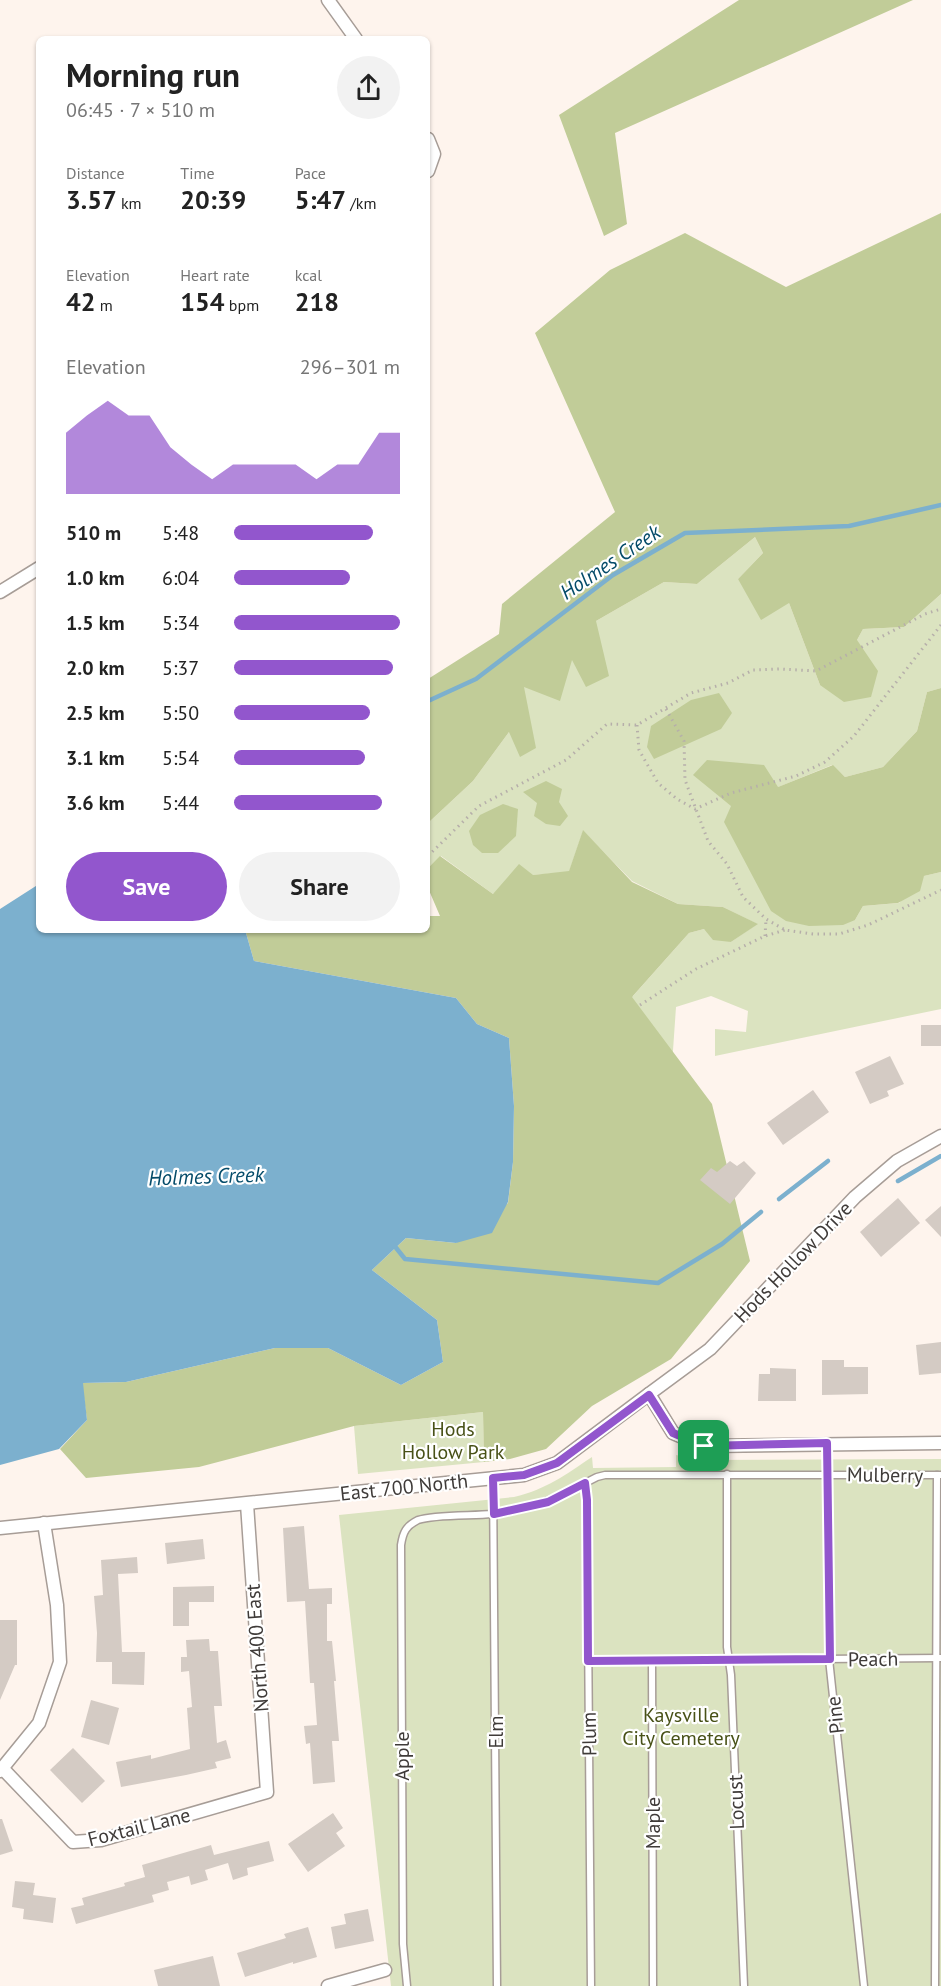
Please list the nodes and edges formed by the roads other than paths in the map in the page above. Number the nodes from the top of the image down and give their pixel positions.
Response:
1 (328, 0) edge
2 (354, 36) edge
3 (430, 144) edge
4 (430, 165) edge
5 (36, 570) edge
6 (3, 590) edge
7 (941, 1136) edge
8 (649, 1395) junction
9 (827, 1443) junction
10 (941, 1443) edge
11 (727, 1474) junction
12 (826, 1474) junction
13 (939, 1475) edge
14 (493, 1478) junction
15 (585, 1483) junction
16 (247, 1504) junction
17 (494, 1514) junction
18 (44, 1524) junction
19 (407, 1526) joint
20 (0, 1528) edge
21 (939, 1658) edge
22 (830, 1659) junction
23 (652, 1660) junction
24 (730, 1660) junction
25 (588, 1661) junction
26 (1, 1770) edge
27 (267, 1792) joint
28 (385, 1970) dead end
29 (328, 1986) edge
30 (407, 1986) edge
31 (497, 1986) edge
32 (591, 1986) edge
33 (653, 1986) edge
34 (744, 1986) edge
35 (864, 1986) edge
36 (935, 1986) edge

1 - 2 street
3 - 4 street
5 - 6 street
7 - 8 street, Hods Hollow Drive
8 - 9 street
8 - 14 street, East 700 North
9 - 10 street
9 - 12 lane, Pine
11 - 12 lane, Mulberry
11 - 15 lane, Mulberry
11 - 24 lane, Locust
12 - 13 lane, Mulberry
12 - 22 lane, Pine
13 - 21 lane
14 - 16 street, East 700 North
14 - 17 lane, Elm
15 - 17 lane, Mulberry
15 - 25 lane, Plum
16 - 18 street, East 700 North
16 - 27 street, North 400 East
17 - 19 lane, Mulberry
17 - 31 lane, Elm
18 - 20 street, East 700 North
18 - 26 street
19 - 30 lane, Apple
21 - 22 lane, Peach
21 - 36 lane
22 - 24 lane, Peach
22 - 35 lane, Pine
23 - 24 lane, Peach
23 - 25 lane, Peach
23 - 33 lane, Maple
24 - 34 lane, Locust
25 - 32 lane, Plum
26 - 27 street, Foxtail Lane
28 - 29 street

